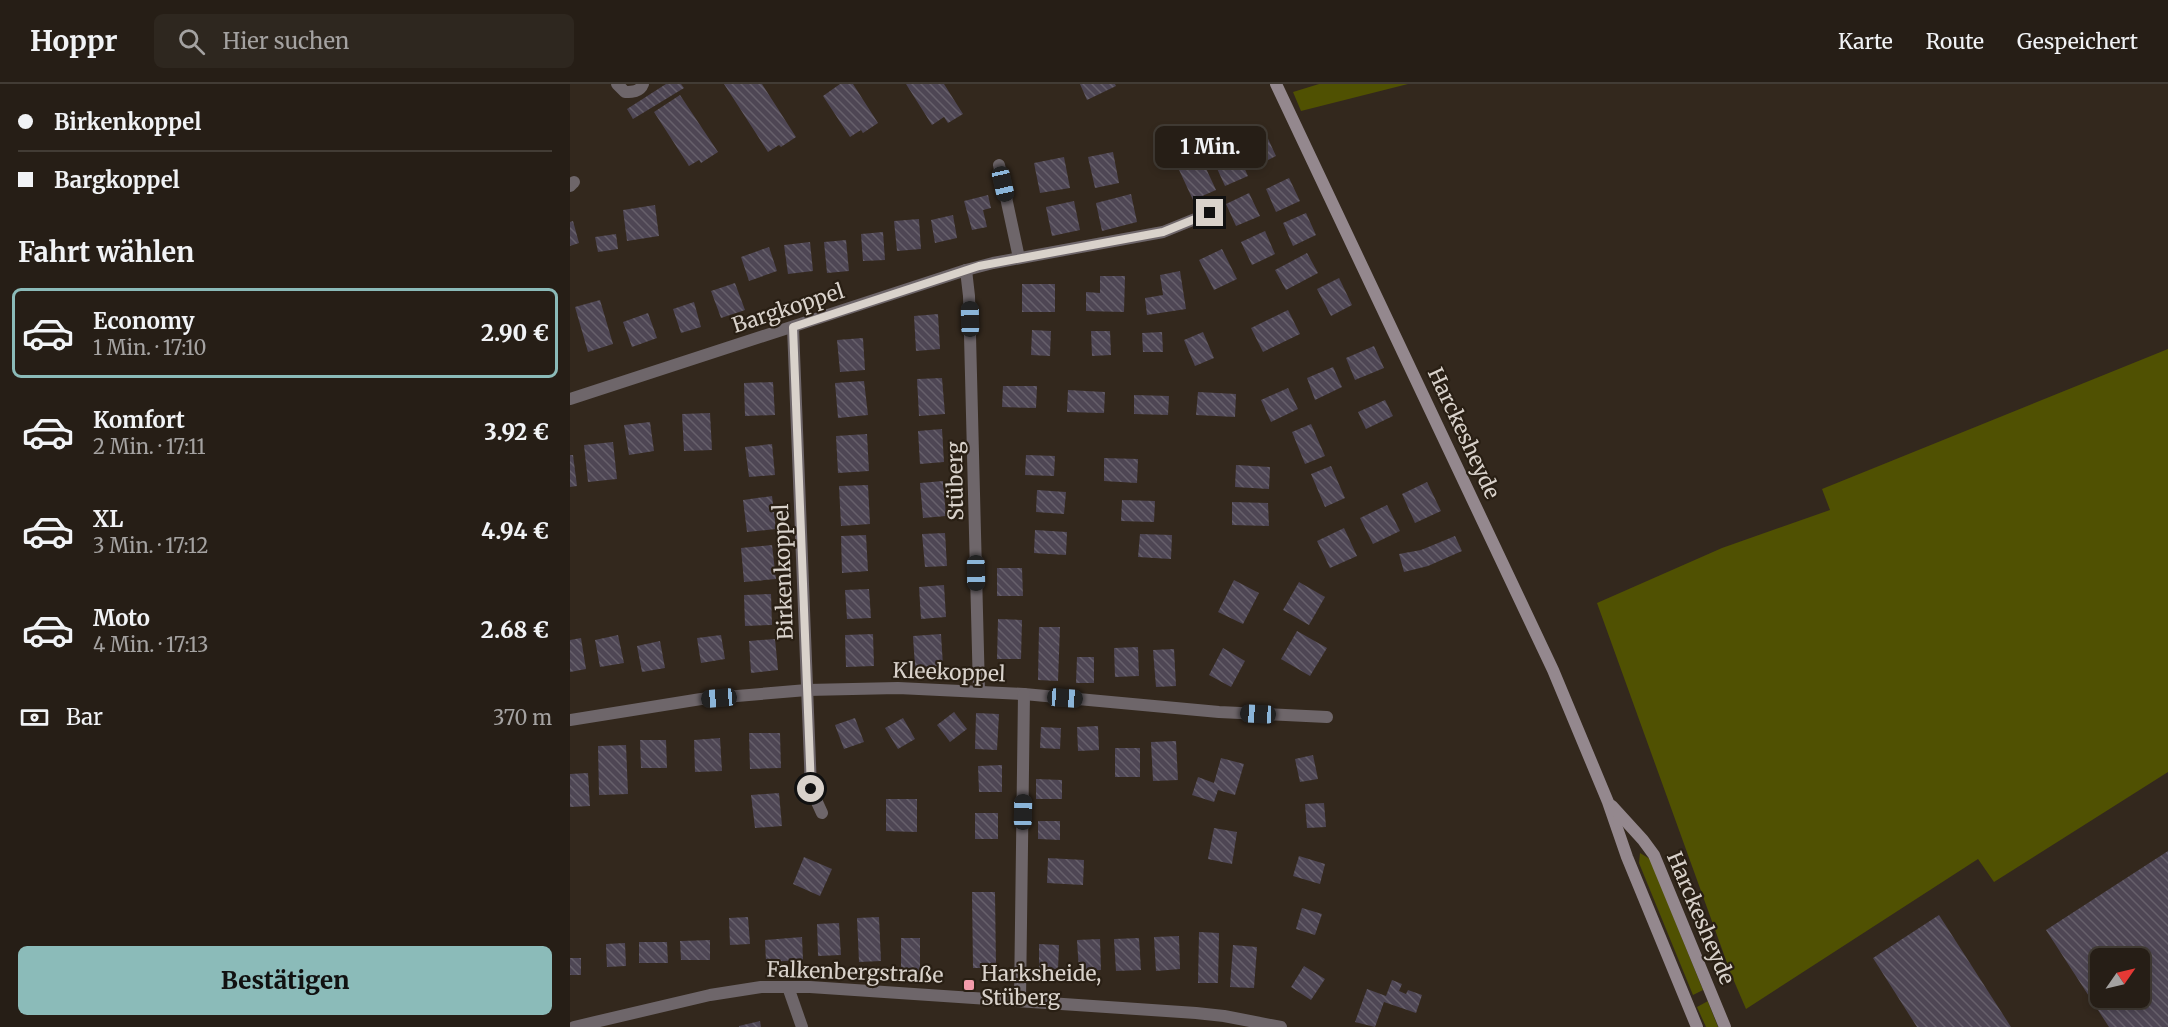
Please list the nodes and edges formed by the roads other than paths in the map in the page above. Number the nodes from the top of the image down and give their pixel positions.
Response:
1 (617, 84) edge
2 (643, 84) edge
3 (1276, 84) edge
4 (999, 165) dead end
5 (1210, 213) dead end
6 (1019, 258) junction
7 (966, 270) junction
8 (793, 327) junction
9 (570, 399) edge
10 (807, 690) junction
11 (979, 691) junction
12 (1024, 694) junction
13 (1327, 717) dead end
14 (570, 720) edge
15 (1608, 802) junction
16 (822, 813) dead end
17 (788, 987) junction
18 (1020, 999) junction
19 (574, 1027) edge
20 (802, 1027) edge
21 (1281, 1027) edge
22 (1697, 1027) edge
23 (1725, 1027) edge

1 - 2 street
3 - 15 main road, Harckesheyde
4 - 6 street
5 - 6 street, Bargkoppel
6 - 7 street, Bargkoppel
7 - 8 street, Bargkoppel
7 - 11 street, Stüberg
8 - 9 street, Bargkoppel
8 - 10 street, Birkenkoppel
10 - 11 street, Kleekoppel
10 - 14 street, Kleekoppel
10 - 16 street, Birkenkoppel
11 - 12 street, Kleekoppel
12 - 13 street, Kleekoppel
12 - 18 street
15 - 22 main road, Harckesheyde
15 - 23 main road, Harckesheyde
17 - 18 street, Falkenbergstraße
17 - 19 street, Falkenbergstraße
17 - 20 street
18 - 21 street, Falkenbergstraße

